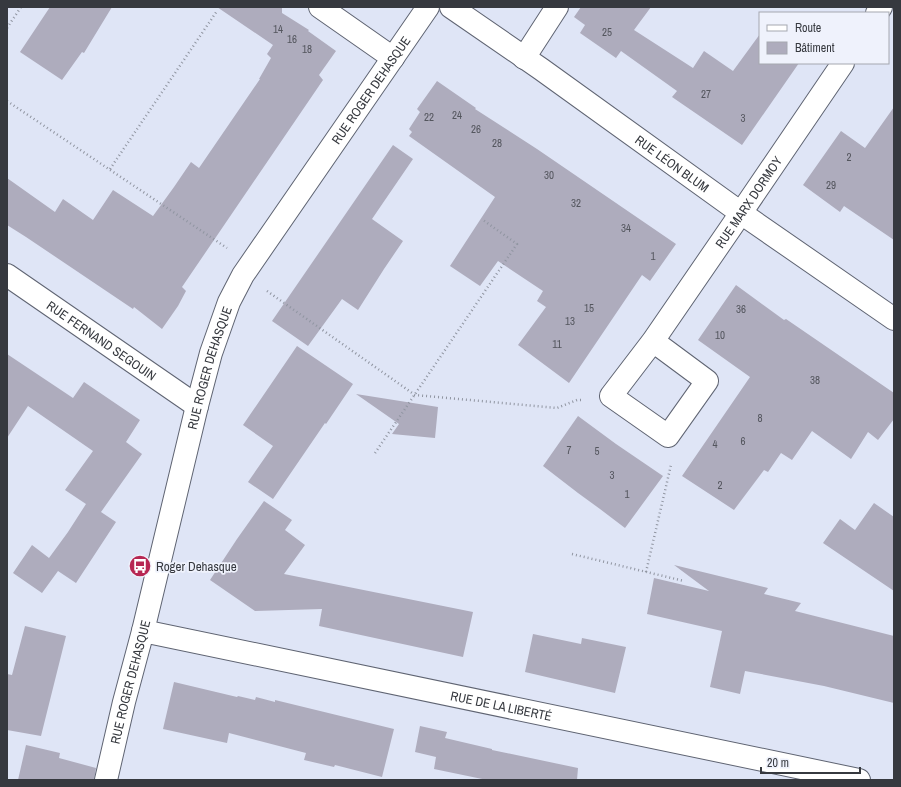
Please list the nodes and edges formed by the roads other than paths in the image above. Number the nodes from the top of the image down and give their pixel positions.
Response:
1 (320, 7) edge
2 (428, 7) edge
3 (450, 7) edge
4 (557, 7) edge
5 (393, 58) junction
6 (524, 58) junction
7 (842, 64) edge
8 (741, 213) junction
9 (7, 275) edge
10 (894, 319) edge
11 (653, 341) junction
12 (197, 406) junction
13 (143, 631) junction
14 (106, 780) edge
15 (859, 780) edge

1 - 5 street
2 - 5 street, RUE ROGER DEHASQUE
3 - 6 street, RUE LÉON BLUM
4 - 6 street
5 - 12 street, RUE ROGER DEHASQUE
6 - 8 street, RUE LÉON BLUM
7 - 8 street, RUE MARX DORMOY
8 - 10 street, RUE LÉON BLUM
8 - 11 street, RUE MARX DORMOY
9 - 12 street, RUE FERNAND SEGOUIN
11 - 11 street, RUE MARX DORMOY
12 - 13 street, RUE ROGER DEHASQUE
13 - 14 street, RUE ROGER DEHASQUE
13 - 15 street, RUE DE LA LIBERTÉ

